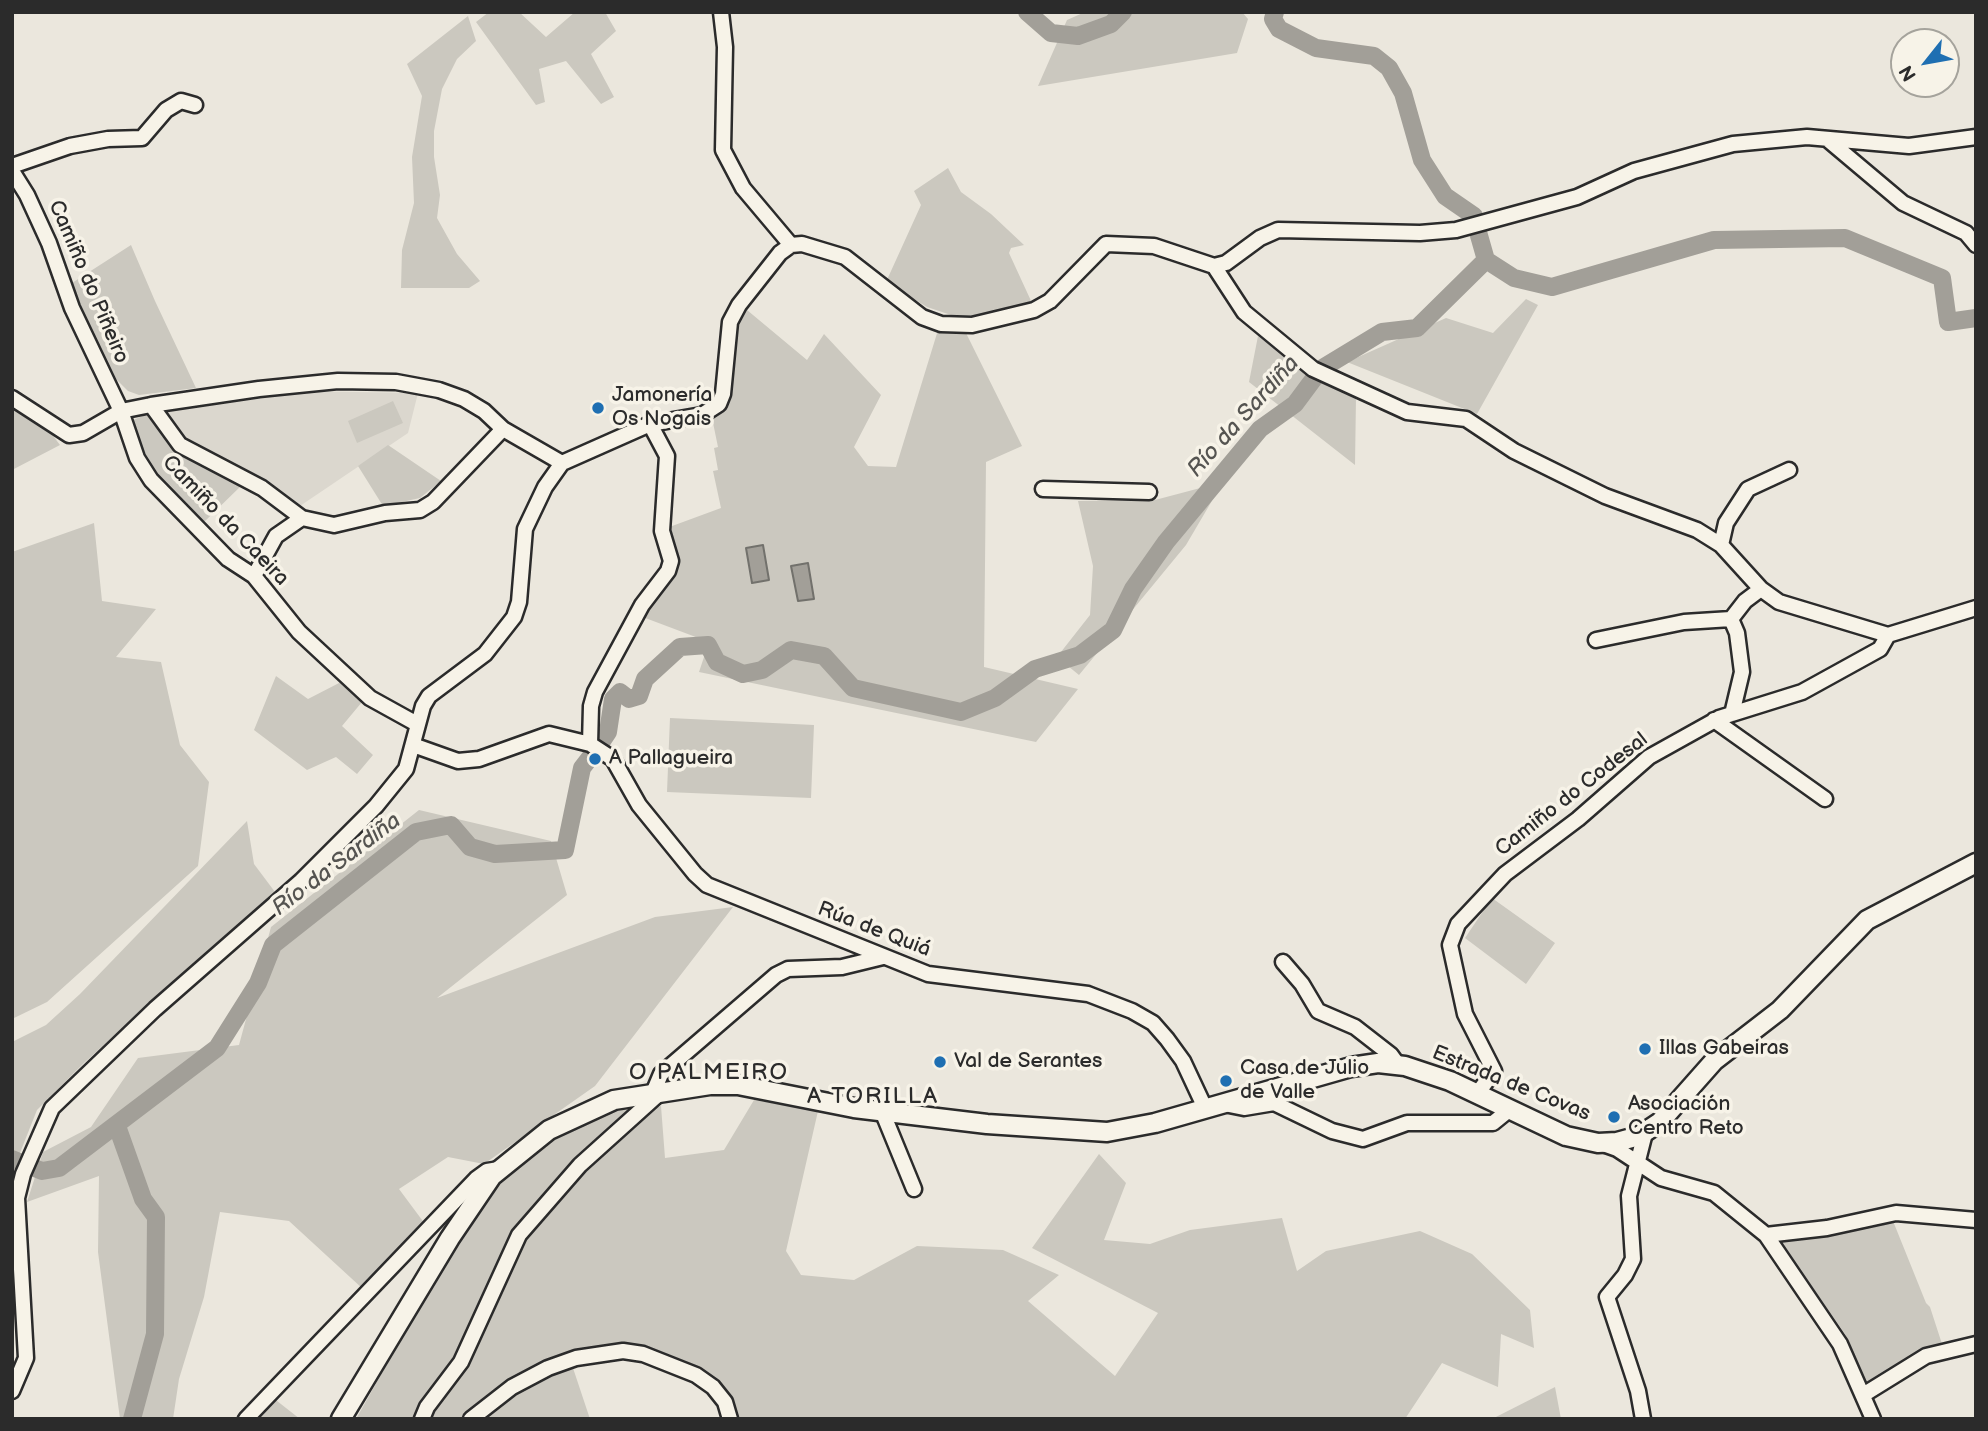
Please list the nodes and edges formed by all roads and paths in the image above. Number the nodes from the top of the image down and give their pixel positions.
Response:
1 (721, 12) edge
2 (195, 104) dead end
3 (1976, 137) edge
4 (1827, 139) junction
5 (12, 166) edge
6 (12, 171) edge
7 (791, 245) junction
8 (1976, 245) edge
9 (1214, 266) junction
10 (12, 398) edge
11 (151, 405) junction
12 (121, 411) junction
13 (650, 424) junction
14 (503, 429) junction
15 (562, 463) junction
16 (1789, 470) dead end
17 (1043, 489) dead end
18 (1149, 492) dead end
19 (302, 518) junction
20 (1721, 545) junction
21 (254, 576) junction
22 (1761, 589) junction
23 (1976, 608) edge
24 (1731, 619) junction
25 (1888, 635) junction
26 (1595, 640) dead end
27 (1731, 714) junction
28 (1714, 720) junction
29 (417, 724) junction
30 (590, 744) junction
31 (413, 745) junction
32 (1825, 799) dead end
33 (1976, 863) edge
34 (883, 957) junction
35 (1283, 962) dead end
36 (1399, 1066) junction
37 (657, 1092) junction
38 (1477, 1094) junction
39 (1214, 1106) junction
40 (1509, 1110) junction
41 (882, 1111) junction
42 (1633, 1138) junction
43 (1598, 1143) junction
44 (1638, 1165) junction
45 (499, 1169) junction
46 (914, 1189) dead end
47 (15, 1198) edge
48 (1976, 1220) edge
49 (1766, 1236) junction
50 (1976, 1344) edge
51 (12, 1391) edge
52 (1863, 1395) junction
53 (1646, 1417) edge
54 (246, 1419) edge
55 (341, 1419) edge
56 (422, 1419) edge
57 (471, 1419) edge
58 (730, 1419) edge
59 (1872, 1419) edge

1 - 7 street
2 - 5 street
3 - 4 street
4 - 8 street
4 - 9 street
6 - 12 street, Camiño do Piñeiro
7 - 9 street
7 - 13 street
9 - 20 street
10 - 12 street
11 - 12 street
11 - 14 street
11 - 19 street
12 - 21 street, Camiño da Caeira
13 - 15 street
13 - 30 street
14 - 15 street
14 - 19 street
15 - 29 street
16 - 20 street
17 - 18 street
19 - 21 street
20 - 22 street
21 - 29 street, Camiño da Caeira
22 - 24 street
22 - 25 street
23 - 25 street
24 - 26 street
24 - 27 street
25 - 27 street, Camiño do Codesal
27 - 28 street, Camiño do Codesal
28 - 32 street
28 - 38 street, Camiño do Codesal
29 - 31 street
30 - 31 street
30 - 34 street, Rúa de Quiá
31 - 47 street
33 - 42 main road
34 - 37 street
34 - 39 street, Rúa de Quiá
35 - 36 street
36 - 38 main road, Estrada de Covas
36 - 39 main road, Estrada de Covas
37 - 41 main road, Estrada de Covas
37 - 45 main road, Estrada de Covas
37 - 56 street
38 - 40 main road, Estrada de Covas
39 - 40 street
39 - 41 main road, Estrada de Covas
40 - 43 main road, Estrada de Covas
41 - 46 street
42 - 43 main road, Estrada de Covas
42 - 44 street
42 - 44 street
43 - 44 street
44 - 49 street
44 - 53 street
45 - 54 street
45 - 55 main road, Estrada de Covas
47 - 51 street
48 - 49 street
49 - 52 street
50 - 52 street
52 - 59 street
57 - 58 street

